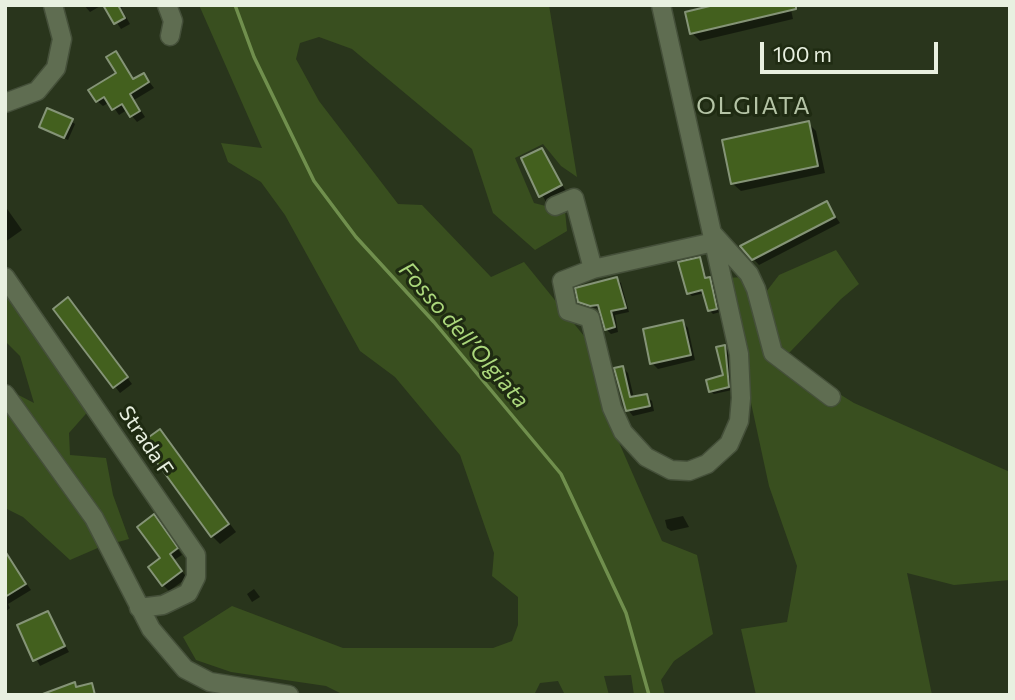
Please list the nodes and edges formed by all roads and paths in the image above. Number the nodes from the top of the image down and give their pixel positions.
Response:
1 (52, 5) edge
2 (167, 5) edge
3 (661, 5) edge
4 (170, 36) dead end
5 (5, 103) edge
6 (555, 206) dead end
7 (713, 236) junction
8 (593, 269) junction
9 (5, 277) edge
10 (5, 394) edge
11 (831, 397) dead end
12 (139, 608) junction
13 (197, 687) edge
14 (289, 695) edge

1 - 5 street
2 - 4 street
3 - 7 street
6 - 8 street
7 - 8 street
7 - 8 street
7 - 11 street
9 - 12 street, Strada F
10 - 12 street
12 - 13 street
13 - 14 street

